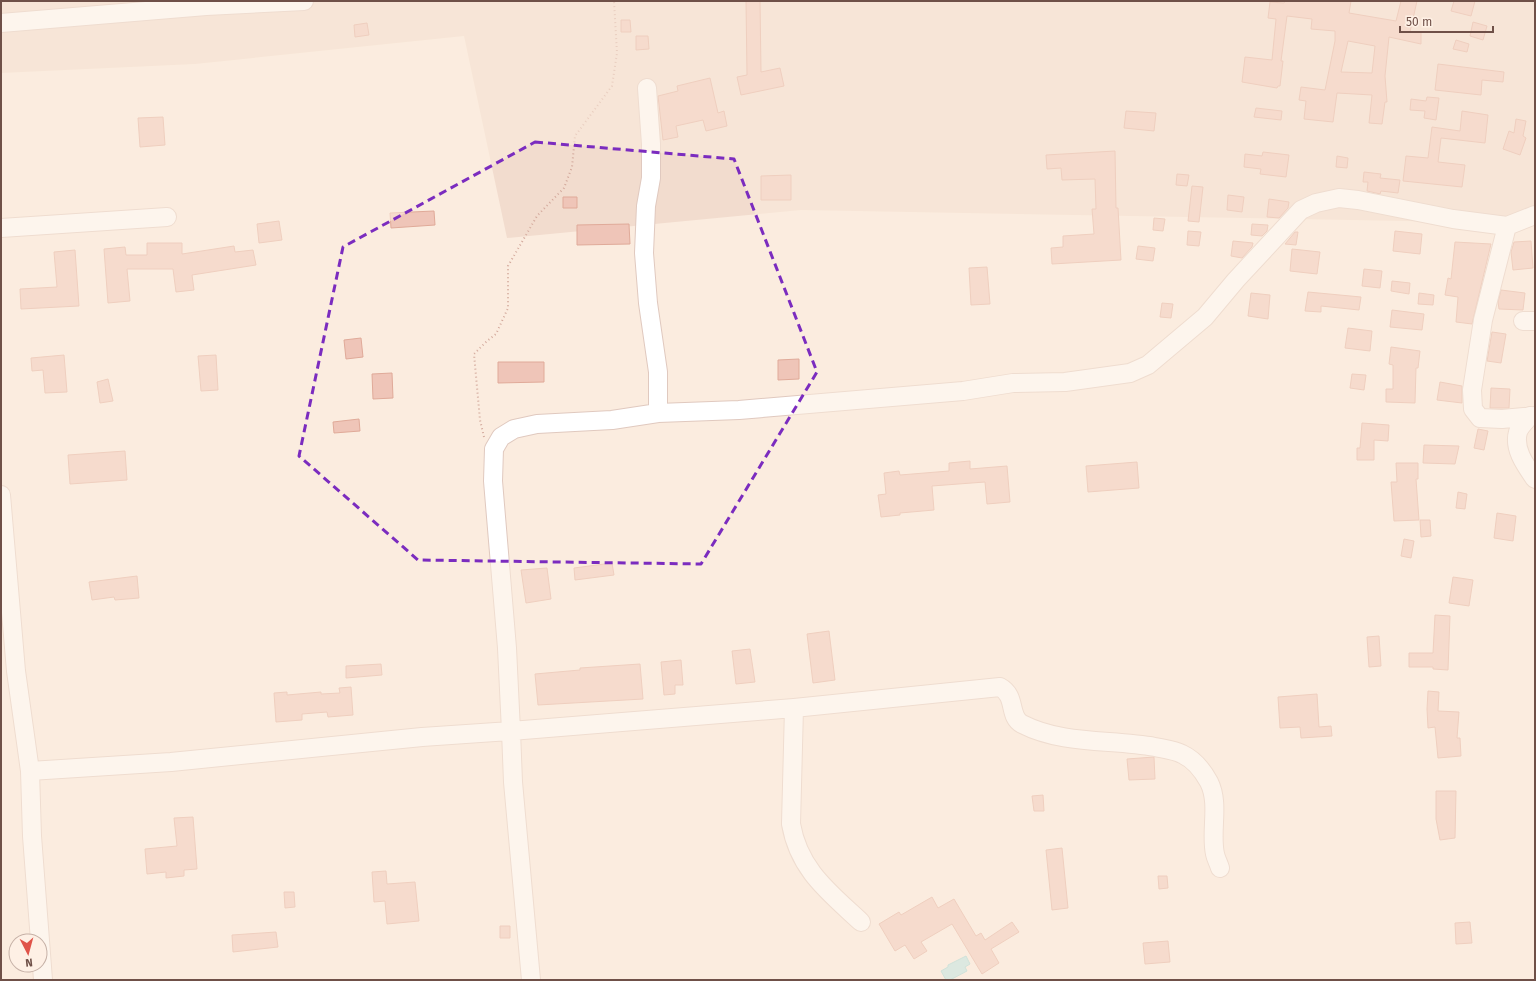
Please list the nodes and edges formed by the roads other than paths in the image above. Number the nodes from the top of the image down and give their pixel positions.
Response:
1 (304, 1) edge
2 (1, 23) edge
3 (647, 88) dead end
4 (1535, 216) edge
5 (167, 217) dead end
6 (1508, 226) junction
7 (1, 228) edge
8 (658, 413) junction
9 (1533, 416) edge
10 (1535, 479) edge
11 (1, 495) edge
12 (794, 708) junction
13 (511, 731) junction
14 (30, 771) junction
15 (1220, 868) dead end
16 (861, 922) dead end
17 (43, 980) edge
18 (531, 980) edge

1 - 2 street
3 - 8 street
4 - 6 street
5 - 7 street
6 - 8 street
6 - 9 street
8 - 13 street
9 - 10 street
11 - 14 street
12 - 13 street
12 - 15 street
12 - 16 street
13 - 14 street
13 - 18 street
14 - 17 street

